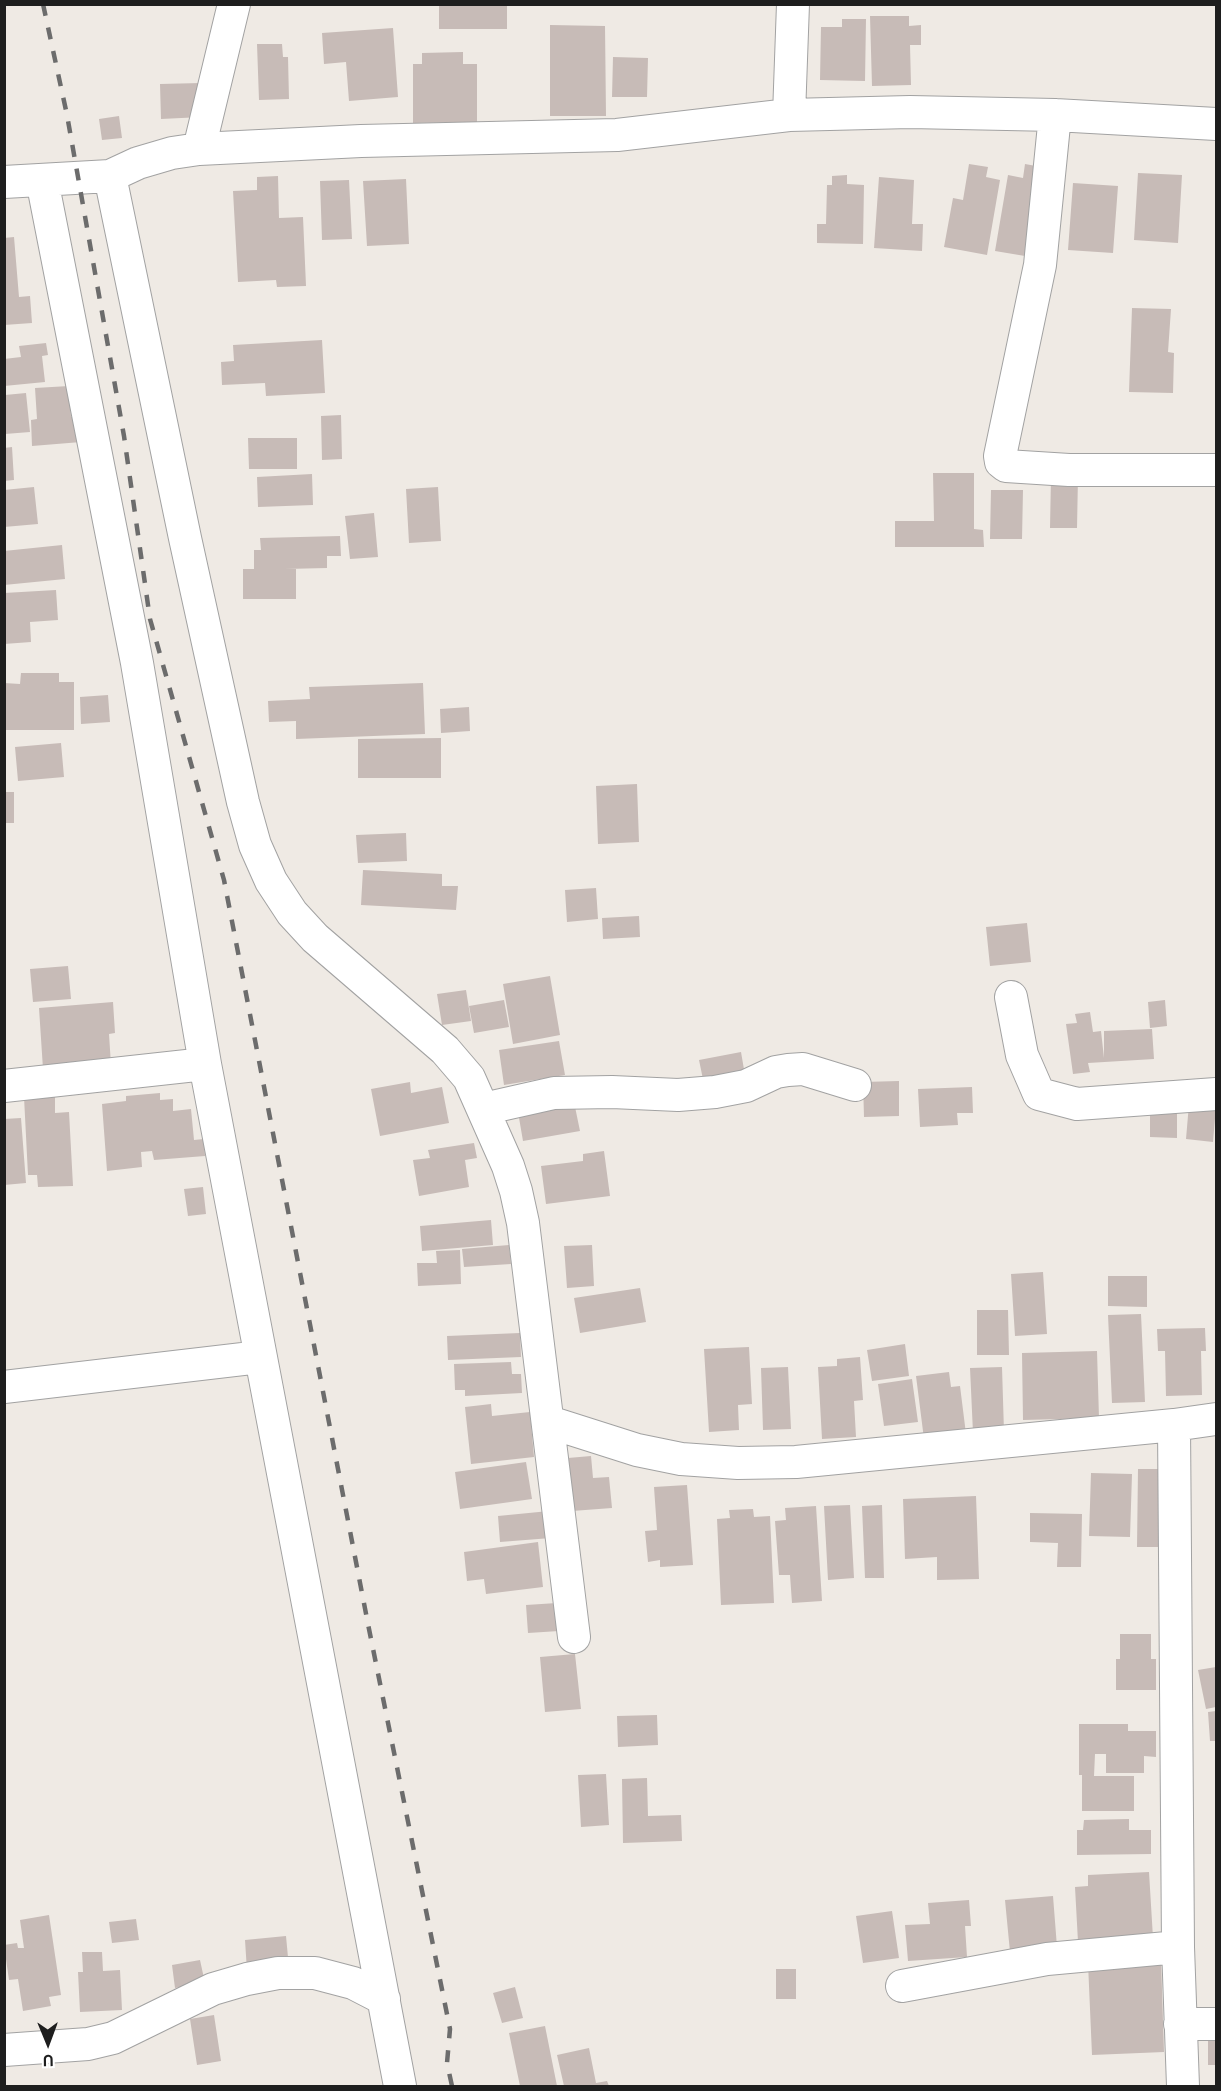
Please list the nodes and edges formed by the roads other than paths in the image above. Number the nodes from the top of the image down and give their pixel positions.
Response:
1 (234, 4) edge
2 (793, 4) edge
3 (789, 115) junction
4 (1055, 115) junction
5 (1216, 124) edge
6 (199, 149) junction
7 (110, 176) junction
8 (42, 180) junction
9 (4, 182) edge
10 (1216, 470) edge
11 (1011, 997) dead end
12 (205, 1064) junction
13 (855, 1085) dead end
14 (4, 1086) edge
15 (1216, 1094) edge
16 (483, 1109) junction
17 (260, 1357) junction
18 (4, 1387) edge
19 (1216, 1419) edge
20 (549, 1422) junction
21 (1174, 1425) junction
22 (574, 1637) dead end
23 (1178, 1947) junction
24 (902, 1986) dead end
25 (384, 2000) junction
26 (1180, 2024) junction
27 (1216, 2024) edge
28 (4, 2050) edge
29 (400, 2086) edge
30 (1183, 2086) edge

1 - 6 street
2 - 3 street
3 - 4 street
3 - 6 street
4 - 5 street
4 - 10 street
6 - 7 street
7 - 8 street
7 - 16 street
8 - 9 street
8 - 12 street
11 - 15 street
12 - 14 street
12 - 17 street
13 - 16 street
16 - 20 street
17 - 18 street
17 - 25 street
19 - 21 street
20 - 21 street
20 - 22 street
21 - 23 street
23 - 24 street
23 - 26 street
25 - 28 street
25 - 29 street
26 - 27 street
26 - 30 street

